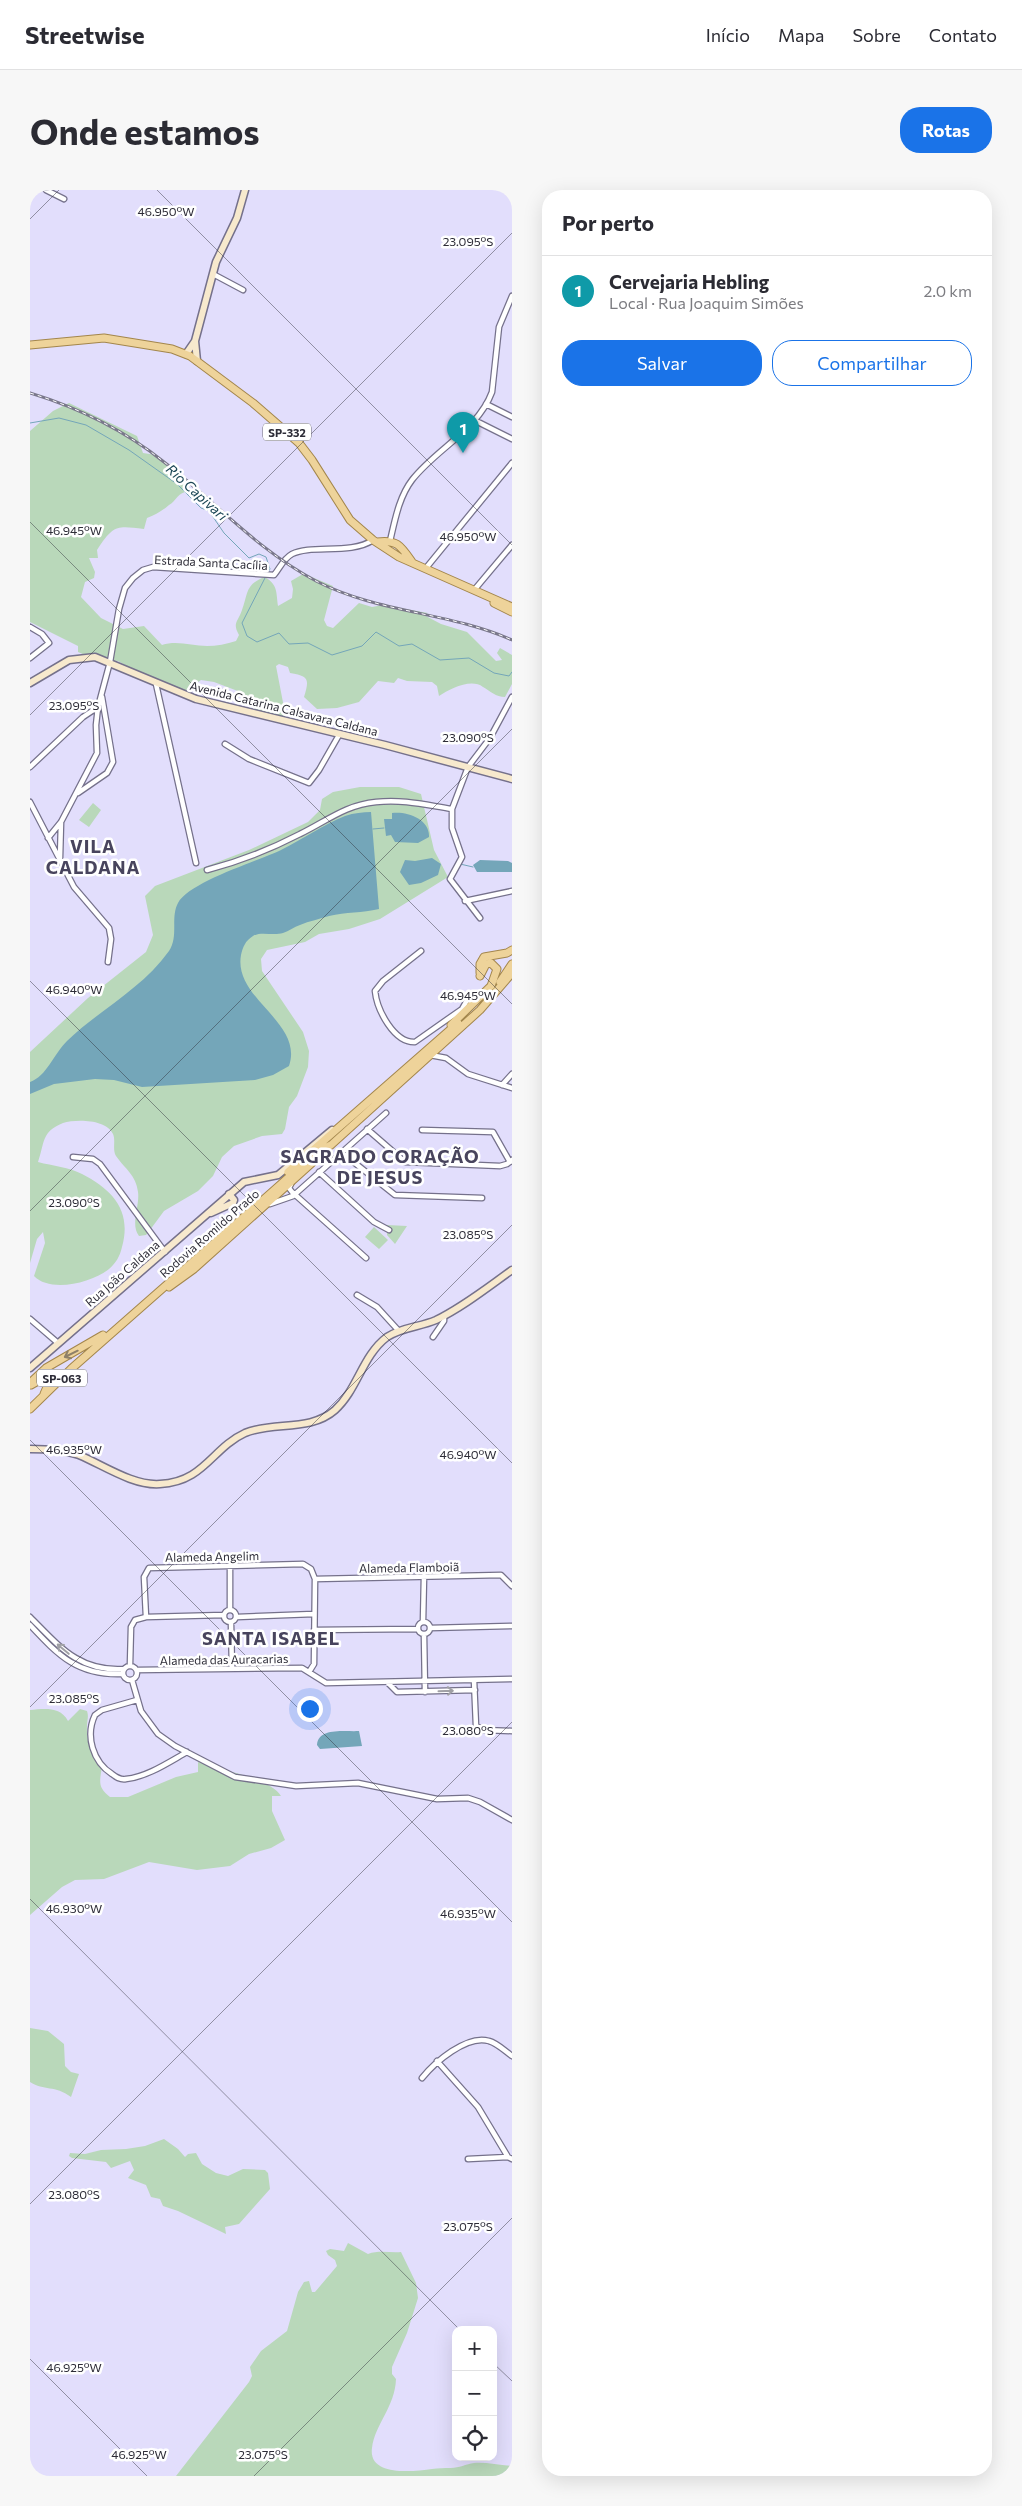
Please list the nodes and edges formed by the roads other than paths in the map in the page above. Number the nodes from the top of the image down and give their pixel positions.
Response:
1 (46, 190) edge
2 (245, 190) edge
3 (64, 200) dead end
4 (212, 274) junction
5 (243, 290) dead end
6 (512, 296) edge
7 (510, 308) edge
8 (195, 341) junction
9 (30, 345) edge
10 (186, 354) junction
11 (197, 361) junction
12 (486, 404) junction
13 (512, 417) edge
14 (474, 420) junction
15 (512, 439) edge
16 (512, 463) edge
17 (375, 541) junction
18 (390, 541) junction
19 (512, 545) edge
20 (388, 550) junction
21 (404, 550) junction
22 (398, 557) junction
23 (413, 562) junction
24 (426, 568) junction
25 (475, 589) junction
26 (486, 596) junction
27 (512, 607) edge
28 (512, 612) edge
29 (30, 627) edge
30 (30, 658) edge
31 (110, 662) junction
32 (30, 683) edge
33 (156, 684) junction
34 (101, 692) junction
35 (512, 697) edge
36 (98, 707) junction
37 (339, 736) junction
38 (225, 744) dead end
39 (30, 767) edge
40 (468, 767) junction
41 (512, 779) edge
42 (74, 795) junction
43 (30, 802) edge
44 (452, 809) junction
45 (61, 822) junction
46 (48, 838) junction
47 (60, 861) junction
48 (196, 863) dead end
49 (207, 870) dead end
50 (512, 892) edge
51 (465, 901) junction
52 (480, 918) dead end
53 (512, 950) edge
54 (421, 951) dead end
55 (108, 962) dead end
56 (512, 964) edge
57 (512, 973) edge
58 (490, 1001) junction
59 (466, 1002) dead end
60 (444, 1036) junction
61 (427, 1057) junction
62 (446, 1058) junction
63 (512, 1074) edge
64 (502, 1085) junction
65 (512, 1088) edge
66 (386, 1112) dead end
67 (344, 1124) junction
68 (367, 1129) junction
69 (422, 1130) dead end
70 (331, 1146) junction
71 (341, 1152) junction
72 (73, 1157) dead end
73 (511, 1161) edge
74 (319, 1172) junction
75 (292, 1182) junction
76 (295, 1194) junction
77 (482, 1198) dead end
78 (266, 1205) junction
79 (389, 1230) dead end
80 (165, 1252) junction
81 (366, 1258) dead end
82 (512, 1270) edge
83 (357, 1295) dead end
84 (444, 1316) junction
85 (30, 1319) edge
86 (398, 1330) junction
87 (433, 1337) dead end
88 (58, 1343) junction
89 (30, 1368) edge
90 (30, 1384) edge
91 (30, 1409) edge
92 (30, 1413) edge
93 (30, 1449) edge
94 (230, 1566) junction
95 (424, 1576) junction
96 (315, 1578) junction
97 (512, 1586) edge
98 (230, 1610) junction
99 (314, 1614) junction
100 (224, 1615) junction
101 (30, 1617) edge
102 (146, 1617) junction
103 (237, 1617) junction
104 (423, 1622) junction
105 (231, 1623) junction
106 (30, 1625) edge
107 (512, 1626) edge
108 (430, 1628) junction
109 (417, 1629) junction
110 (314, 1630) junction
111 (424, 1635) junction
112 (130, 1665) junction
113 (232, 1669) junction
114 (137, 1670) junction
115 (124, 1671) junction
116 (309, 1672) junction
117 (512, 1679) edge
118 (132, 1680) junction
119 (425, 1680) junction
120 (474, 1680) junction
121 (387, 1682) junction
122 (475, 1690) junction
123 (425, 1692) junction
124 (137, 1700) junction
125 (512, 1731) edge
126 (187, 1752) junction
127 (512, 1820) edge
128 (512, 2056) edge
129 (437, 2061) junction
130 (422, 2078) dead end
131 (510, 2158) edge
132 (468, 2159) dead end

1 - 3 street
2 - 4 street
4 - 5 street
4 - 8 street
6 - 7 street
7 - 12 street
8 - 10 street
8 - 11 street
9 - 10 main road, SP-332
10 - 11 main road, SP-332
11 - 17 main road, SP-332
12 - 13 street
12 - 14 street
14 - 15 street
14 - 18 street
16 - 24 street
17 - 18 main road
17 - 20 main road, SP-332
17 - 31 street, Estrada Santa Cacília
18 - 20 main road
18 - 21 main road, SP-332
19 - 25 street
20 - 22 main road, SP-332
21 - 22 main road
21 - 23 main road, SP-332
22 - 23 main road, SP-332
23 - 24 main road, SP-332
24 - 25 main road, SP-332
25 - 26 main road, SP-332
26 - 27 main road, SP-332
26 - 28 main road, SP-332
29 - 30 street
31 - 32 street, Avenida Catarina Calsavara Caldana
31 - 33 street, Avenida Catarina Calsavara Caldana
31 - 34 street, Estrada Santa Cacília
33 - 37 street, Avenida Catarina Calsavara Caldana
33 - 48 street
34 - 36 street, Estrada Santa Cacília
34 - 42 street
35 - 40 street
36 - 39 street
36 - 42 street, Estrada Santa Cacília
37 - 38 street
37 - 40 street, Avenida Catarina Calsavara Caldana
40 - 41 street, Avenida Catarina Calsavara Caldana
40 - 44 street
42 - 45 street, Estrada Santa Cacília
43 - 46 street
44 - 49 street
44 - 51 street
45 - 46 street
45 - 47 street
46 - 47 street
47 - 55 street
50 - 51 street
51 - 52 street
53 - 60 main road
54 - 59 street
56 - 60 main road, Rodovia Romildo Prado / SP-063
57 - 58 main road, Rodovia Romildo Prado / SP-063
58 - 61 main road, Rodovia Romildo Prado / SP-063
58 - 62 street
60 - 67 main road, Rodovia Romildo Prado / SP-063
61 - 62 street
61 - 70 main road, Rodovia Romildo Prado / SP-063
62 - 64 street
63 - 64 street
64 - 65 street
66 - 68 street
67 - 80 street, Rua João Caldana
67 -> 90 main road, Rodovia Romildo Prado / SP-063
68 - 71 street
68 - 73 street
69 - 73 street
70 - 75 main road
70 - 91 main road, Rodovia Romildo Prado / SP-063
71 - 74 street
71 - 77 street
72 - 80 street
74 - 76 street
74 - 79 street
75 - 76 street
75 - 78 main road
76 - 78 street
76 - 81 street
78 - 92 main road
80 - 88 street, Rua João Caldana
82 - 84 street
83 - 86 street
84 - 86 street
84 - 87 street
85 - 88 street
86 - 93 street
88 - 89 street, Rua João Caldana
90 - 91 main road
94 - 96 street, Alameda Angelim
94 - 98 street
94 - 102 street, Alameda Angelim
95 - 96 street, Alameda Flamboiã
95 - 97 street, Alameda Flamboiã
95 - 104 street
96 - 99 street
98 - 100 street
98 - 103 street
99 - 103 street
99 - 110 street
100 - 102 street
100 - 105 street
115 -> 101 street
102 - 112 street
103 - 105 street
104 - 108 street
104 - 109 street
105 - 113 street
106 - 115 street
107 - 108 street
108 - 111 street
109 - 110 street
109 - 111 street
110 - 116 street
111 - 119 street
112 - 114 street
112 - 115 street
113 - 114 street, Alameda das Auracarias
113 - 116 street, Alameda das Auracarias
114 - 118 street
115 - 118 street
116 - 121 street, Alameda das Auracarias
117 - 120 street, Alameda das Auracarias
118 - 124 street
119 - 120 street, Alameda das Auracarias
119 - 121 street, Alameda das Auracarias
119 - 123 street
120 - 122 street
121 - 123 street
123 -> 122 street
122 - 125 street
124 - 126 street
124 - 126 street
126 - 127 street
128 - 129 street
129 - 130 street
129 - 131 street
131 - 132 street

